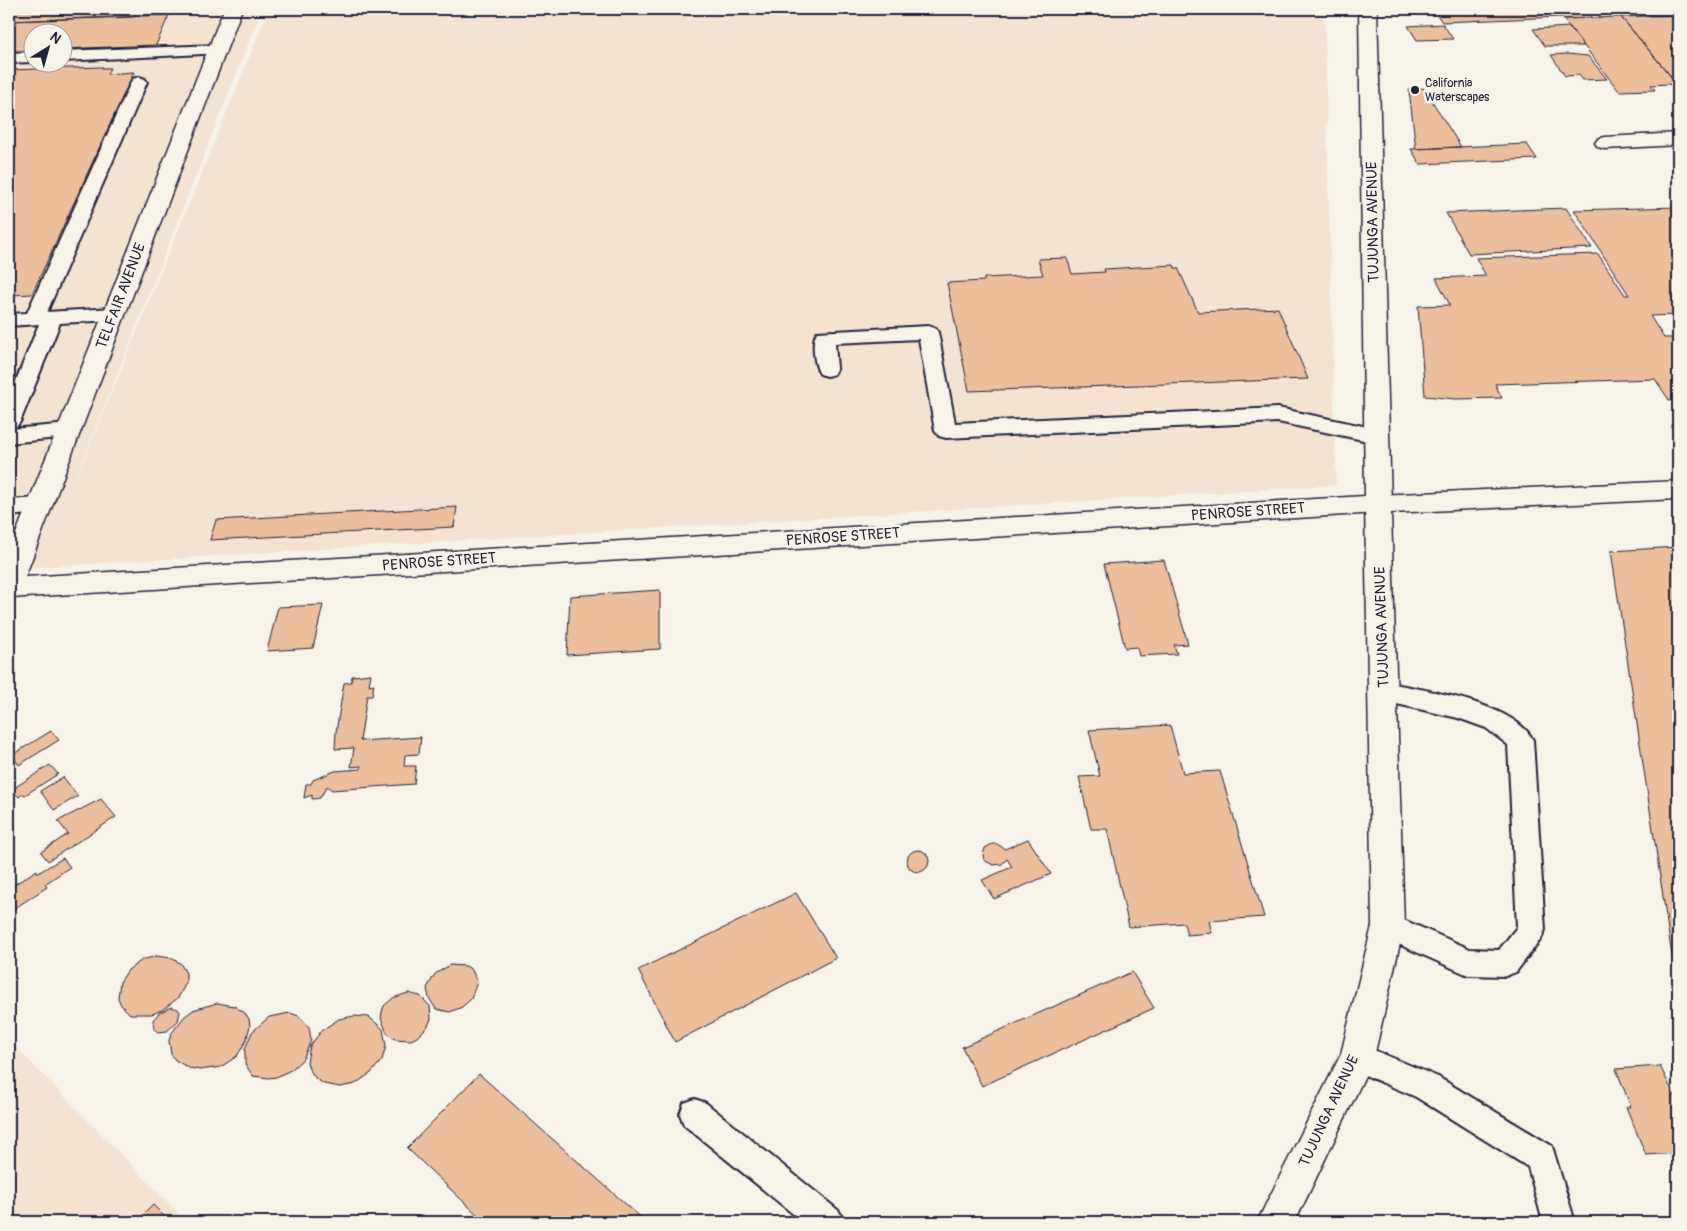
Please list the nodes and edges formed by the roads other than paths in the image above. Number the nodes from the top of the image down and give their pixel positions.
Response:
1 (233, 9) edge
2 (1368, 9) edge
3 (217, 50) junction
4 (72, 56) edge
5 (22, 57) edge
6 (9, 58) edge
7 (139, 82) dead end
8 (1678, 139) edge
9 (1605, 143) dead end
10 (114, 314) junction
11 (43, 318) junction
12 (9, 320) edge
13 (827, 369) dead end
14 (9, 422) edge
15 (69, 431) junction
16 (9, 436) edge
17 (1377, 436) junction
18 (1678, 490) edge
19 (1378, 504) junction
20 (40, 506) junction
21 (9, 508) edge
22 (9, 584) edge
23 (9, 588) edge
24 (1384, 692) junction
25 (1388, 926) junction
26 (1357, 1057) junction
27 (695, 1114) dead end
28 (828, 1222) edge
29 (1276, 1222) edge
30 (1559, 1222) edge

1 - 3 street, TELFAIR AVENUE
2 - 17 street, TUJUNGA AVENUE
3 - 4 lane
3 - 10 street, TELFAIR AVENUE
5 - 6 lane
7 - 11 lane
8 - 9 street
10 - 11 lane
10 - 15 street, TELFAIR AVENUE
11 - 12 lane
11 - 14 lane
13 - 17 lane
15 - 16 lane
15 - 20 street, TELFAIR AVENUE
17 - 19 street, TUJUNGA AVENUE
18 - 19 street, PENROSE STREET
19 - 23 street, PENROSE STREET
19 - 24 street, TUJUNGA AVENUE
20 - 21 lane
20 - 22 street, TELFAIR AVENUE
24 - 25 street, TUJUNGA AVENUE
24 - 25 lane
25 - 26 street, TUJUNGA AVENUE
26 - 29 street, TUJUNGA AVENUE
26 - 30 lane
27 - 28 lane

